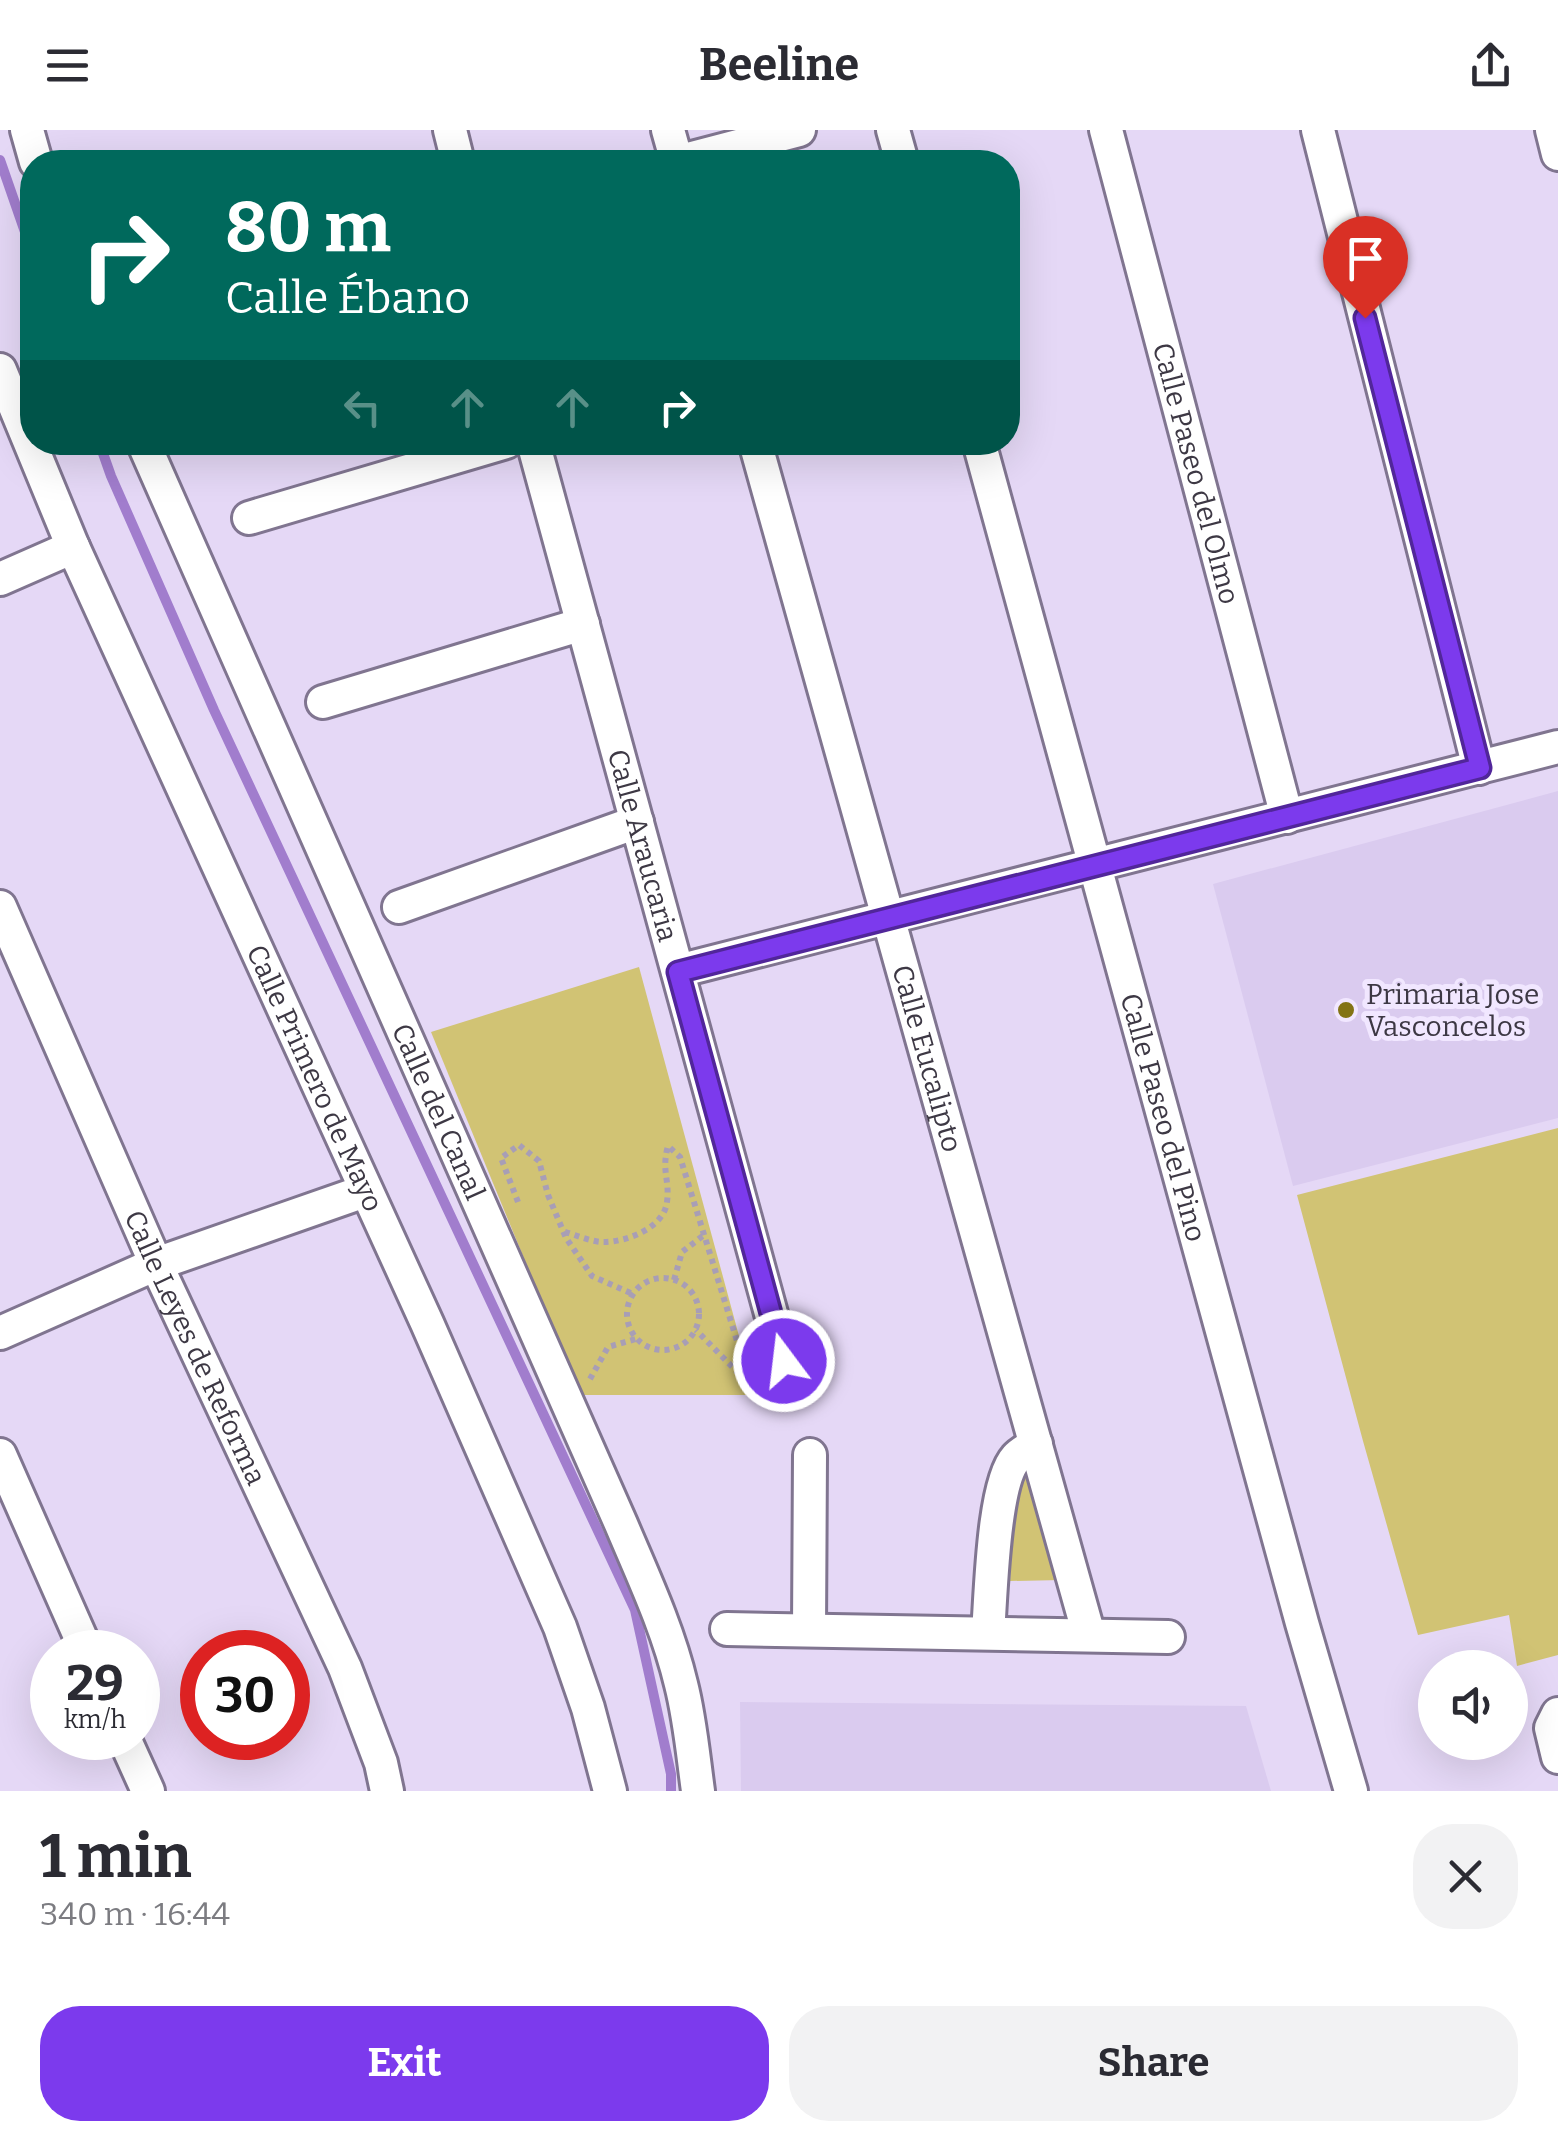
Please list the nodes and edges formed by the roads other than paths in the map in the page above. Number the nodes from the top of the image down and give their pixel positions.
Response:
1 (798, 130) edge
2 (1106, 130) edge
3 (1318, 130) edge
4 (1552, 130) edge
5 (722, 150) edge
6 (1558, 154) edge
7 (0, 370) edge
8 (20, 419) edge
9 (35, 455) edge
10 (149, 455) edge
11 (462, 455) edge
12 (537, 455) edge
13 (759, 455) edge
14 (983, 455) edge
15 (248, 518) dead end
16 (72, 547) junction
17 (0, 580) edge
18 (583, 624) junction
19 (323, 702) dead end
20 (1558, 748) edge
21 (1480, 768) junction
22 (1287, 817) junction
23 (637, 822) junction
24 (1096, 865) junction
25 (0, 907) edge
26 (399, 908) dead end
27 (888, 918) junction
28 (678, 972) junction
29 (366, 1191) junction
30 (156, 1264) junction
31 (0, 1333) edge
32 (784, 1361) dead end
33 (1036, 1444) junction
34 (0, 1455) edge
35 (810, 1455) dead end
36 (727, 1629) dead end
37 (77, 1630) edge
38 (809, 1630) junction
39 (988, 1633) junction
40 (1090, 1635) junction
41 (1168, 1636) dead end
42 (1556, 1717) edge
43 (1558, 1757) edge
44 (134, 1760) edge
45 (148, 1791) edge
46 (387, 1791) edge
47 (610, 1791) edge
48 (698, 1791) edge
49 (1351, 1791) edge

1 - 5 street
2 - 22 street, Calle Paseo del Olmo
3 - 21 street
4 - 6 street
7 - 8 street, Calle Primero de Mayo
9 - 16 street, Calle Primero de Mayo
10 - 48 street, Calle del Canal
11 - 15 street
12 - 18 street, Calle Araucaria
13 - 27 street, Calle Eucalipto
14 - 24 street, Calle Paseo del Pino
16 - 17 street
16 - 29 street, Calle Primero de Mayo
18 - 19 street
18 - 23 street, Calle Araucaria
20 - 21 street
21 - 22 street
22 - 24 street
23 - 26 street
23 - 28 street, Calle Araucaria
24 - 27 street
24 - 49 street, Calle Paseo del Pino
25 - 30 street, Calle Leyes de Reforma
27 - 28 street
27 - 33 street, Calle Eucalipto
28 - 32 street, Calle Araucaria
29 - 30 street
29 - 47 street, Calle Primero de Mayo
30 - 31 street
30 - 46 street, Calle Leyes de Reforma
33 - 39 street
33 - 40 street, Calle Eucalipto
34 - 37 street
35 - 38 street
36 - 38 street
38 - 39 street
39 - 40 street
40 - 41 street
42 - 43 street
44 - 45 street

